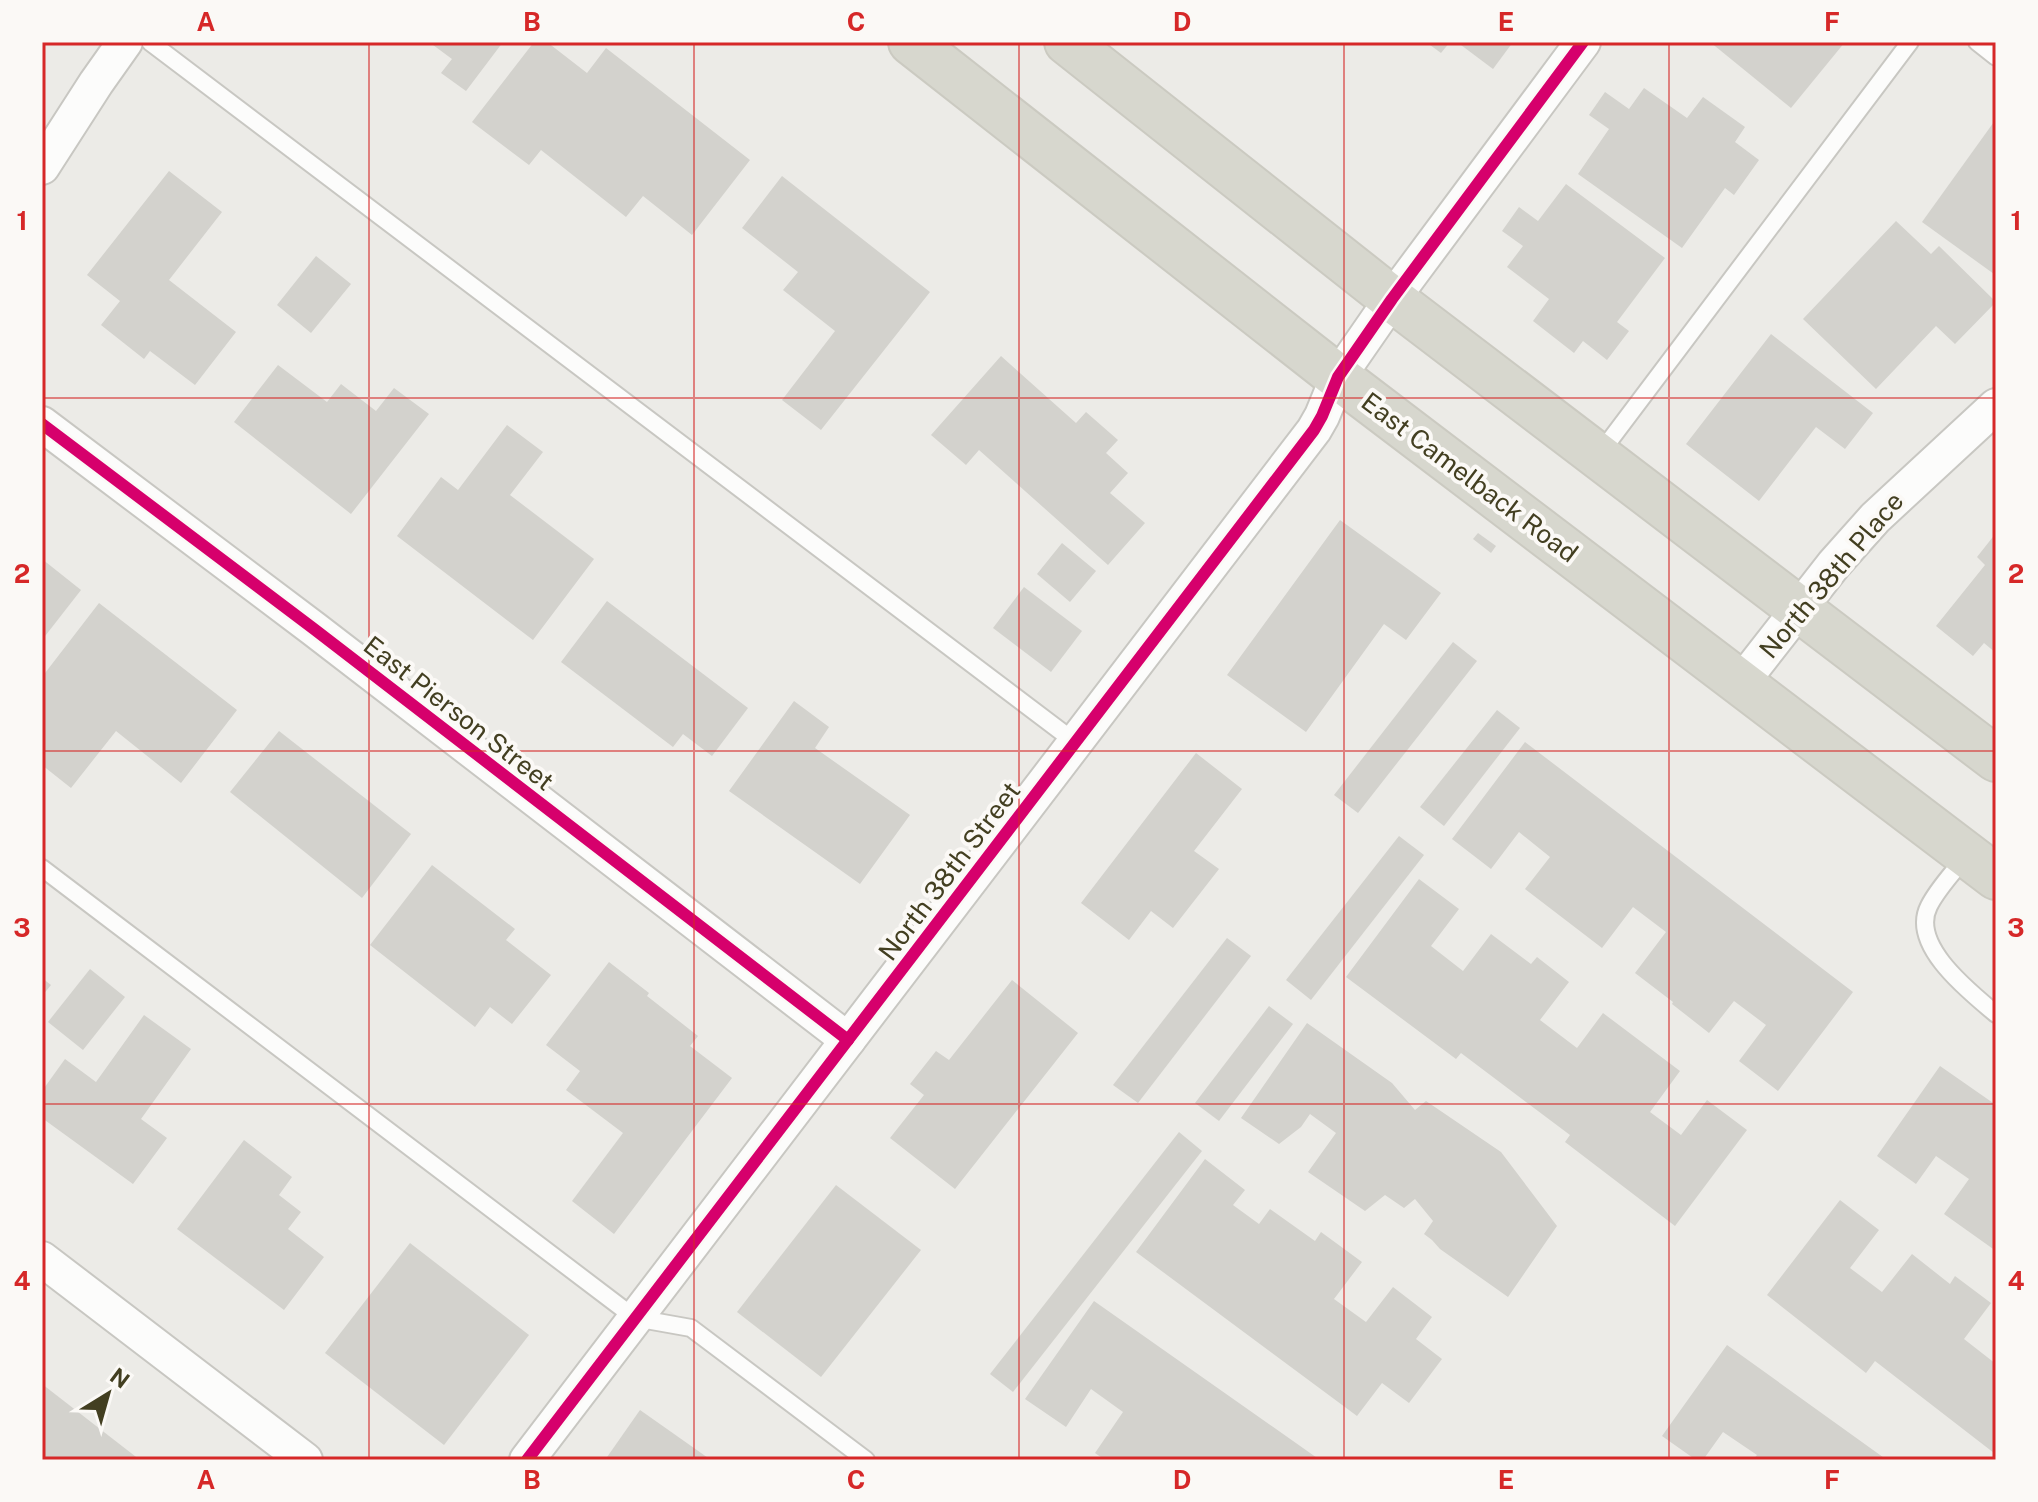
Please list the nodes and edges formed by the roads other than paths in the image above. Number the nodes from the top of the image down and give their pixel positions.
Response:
1 (125, 42) edge
2 (150, 42) edge
3 (911, 42) edge
4 (1067, 42) edge
5 (1583, 42) edge
6 (1910, 42) edge
7 (1977, 42) edge
8 (1996, 57) edge
9 (42, 167) edge
10 (1392, 299) junction
11 (1338, 377) junction
12 (1996, 406) edge
13 (42, 424) edge
14 (1598, 456) junction
15 (1799, 608) junction
16 (1741, 683) junction
17 (1075, 742) junction
18 (1996, 759) edge
19 (1981, 866) edge
20 (42, 868) edge
21 (1996, 1014) edge
22 (848, 1040) junction
23 (42, 1259) edge
24 (635, 1318) junction
25 (305, 1460) edge
26 (527, 1460) edge
27 (866, 1460) edge

1 - 9 street
2 - 17 lane
3 - 11 main road, East Camelback Road
4 - 10 main road
5 - 10 street
6 - 14 lane
7 - 8 lane
10 - 11 street, North 38th Street
10 - 14 main road
11 - 16 main road, East Camelback Road
11 - 17 street, North 38th Street
12 - 15 street, North 38th Place
13 - 22 street, East Pierson Street
14 - 15 main road
15 - 16 street, North 38th Place
15 - 18 main road
16 - 19 main road, East Camelback Road
17 - 22 street, North 38th Street
19 - 21 lane
20 - 24 lane
22 - 24 street, North 38th Street
23 - 25 street
24 - 26 street, North 38th Street
24 - 27 lane

